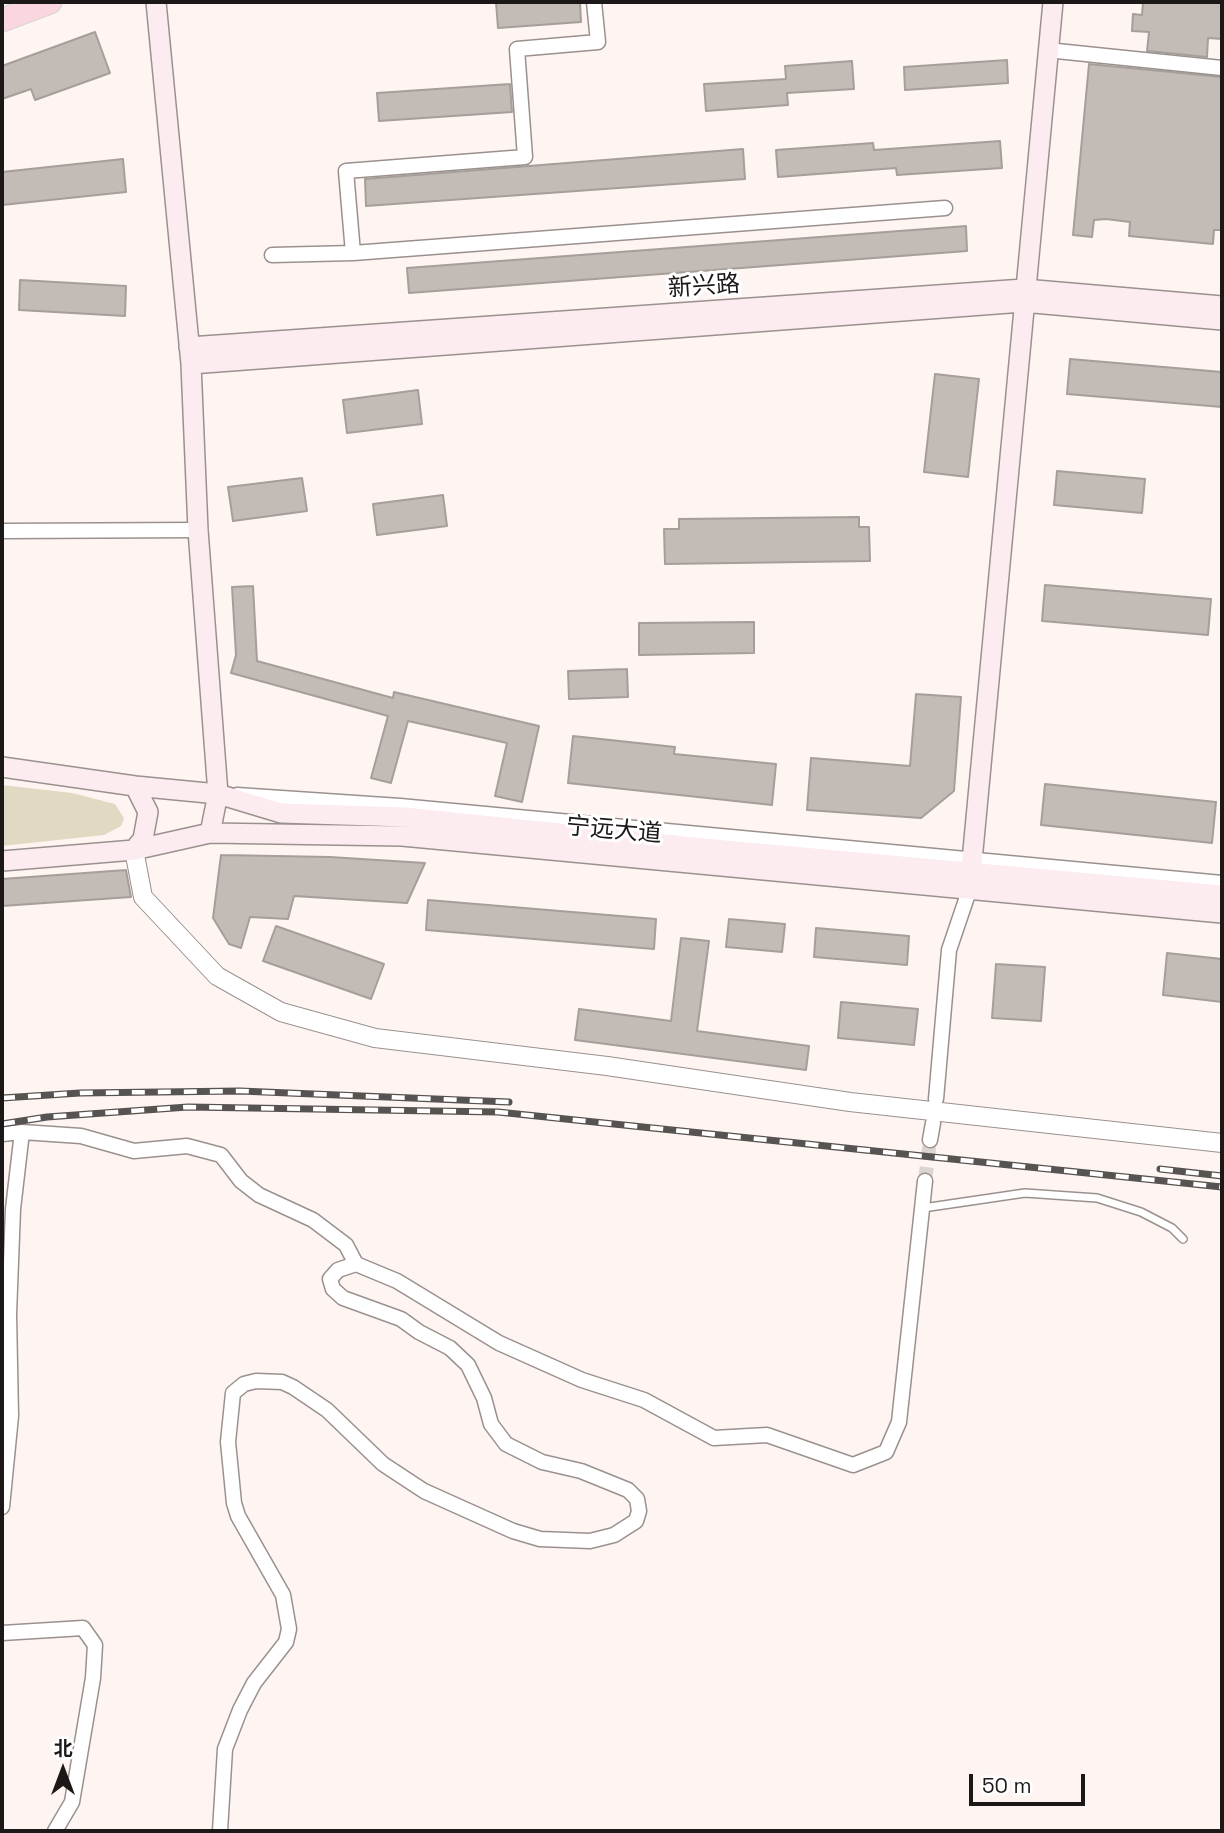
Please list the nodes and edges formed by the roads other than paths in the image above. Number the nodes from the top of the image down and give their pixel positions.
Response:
1 (50, 2) edge
2 (156, 2) edge
3 (594, 2) edge
4 (1053, 2) edge
5 (2, 20) edge
6 (1047, 50) junction
7 (1222, 68) edge
8 (945, 208) dead end
9 (353, 253) junction
10 (272, 255) dead end
11 (1024, 296) junction
12 (1222, 306) edge
13 (1222, 320) edge
14 (190, 356) junction
15 (198, 530) junction
16 (2, 531) edge
17 (2, 767) edge
18 (135, 786) junction
19 (218, 794) junction
20 (210, 833) junction
21 (134, 850) junction
22 (2, 861) edge
23 (970, 873) junction
24 (1222, 883) edge
25 (1222, 895) edge
26 (1222, 913) edge
27 (936, 1099) dead end
28 (933, 1123) dead end
29 (22, 1132) junction
30 (2, 1134) edge
31 (930, 1140) tunnel mouth
32 (1222, 1143) edge
33 (925, 1181) tunnel mouth
34 (922, 1208) junction
35 (1183, 1239) dead end
36 (355, 1264) junction
37 (6, 1388) edge
38 (2, 1507) edge
39 (2, 1633) edge
40 (55, 1831) edge
41 (220, 1831) edge

1 - 5 main road
2 - 14 main road
3 - 9 street
4 - 6 main road
6 - 7 street
6 - 11 main road
8 - 9 street
9 - 10 street
11 - 12 main road, 新兴路
11 - 13 main road, 新兴路
11 - 14 main road, 新兴路
11 - 23 main road
14 - 15 main road
15 - 16 street
15 - 19 main road
17 - 18 main road, 宁远大道
18 - 19 main road, 宁远大道
18 - 21 main road
19 - 20 main road
19 - 23 main road, 宁远大道
20 - 21 main road, 宁远大道
20 - 23 main road, 宁远大道
21 - 22 main road, 宁远大道
21 - 32 street
23 - 24 street, 宁远大道
23 - 25 main road, 宁远大道
23 - 26 main road, 宁远大道
23 - 27 street
28 - 31 street
29 - 30 street
29 - 36 street
29 - 37 street
33 - 34 street
34 - 35 lane
34 - 36 street
36 - 41 street
37 - 38 street
39 - 40 street

